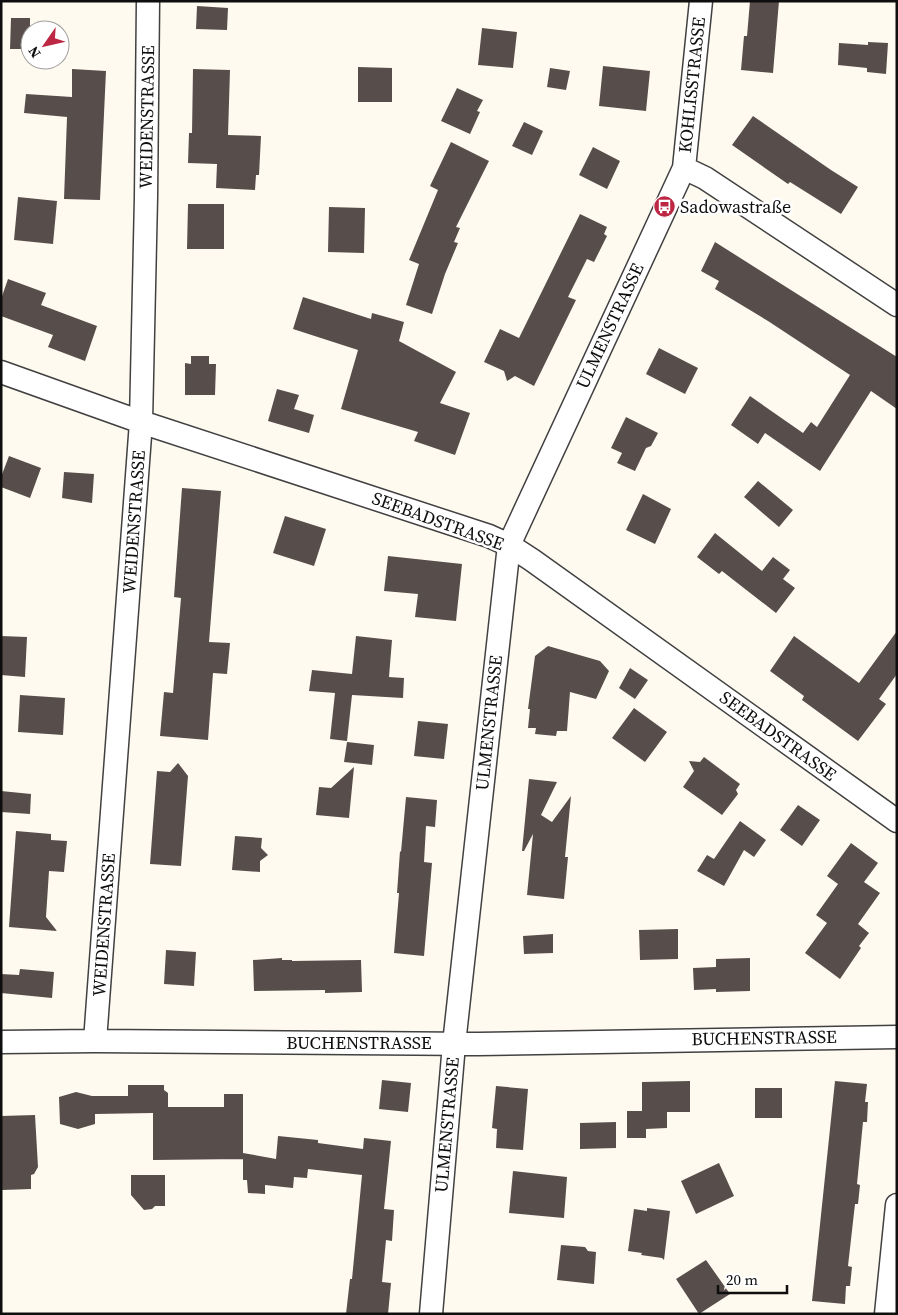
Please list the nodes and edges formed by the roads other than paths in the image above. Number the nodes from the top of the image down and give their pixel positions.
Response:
1 (148, 1) edge
2 (701, 1) edge
3 (684, 168) junction
4 (897, 305) edge
5 (1, 372) edge
6 (141, 422) junction
7 (509, 545) junction
8 (897, 821) edge
9 (897, 1037) edge
10 (95, 1041) junction
11 (1, 1042) edge
12 (454, 1044) junction
13 (897, 1205) edge
14 (432, 1314) edge
15 (886, 1314) edge

1 - 6 street, WEIDENSTRASSE
2 - 3 street, KOHLISSTRASSE
3 - 4 street
3 - 7 street, ULMENSTRASSE
5 - 6 street, SEEBADSTRASSE
6 - 7 street, SEEBADSTRASSE
6 - 10 street, WEIDENSTRASSE
7 - 8 street, SEEBADSTRASSE
7 - 12 street, ULMENSTRASSE
9 - 12 street, BUCHENSTRASSE
10 - 11 street, BUCHENSTRASSE
10 - 12 street, BUCHENSTRASSE
12 - 14 street, ULMENSTRASSE
13 - 15 street

